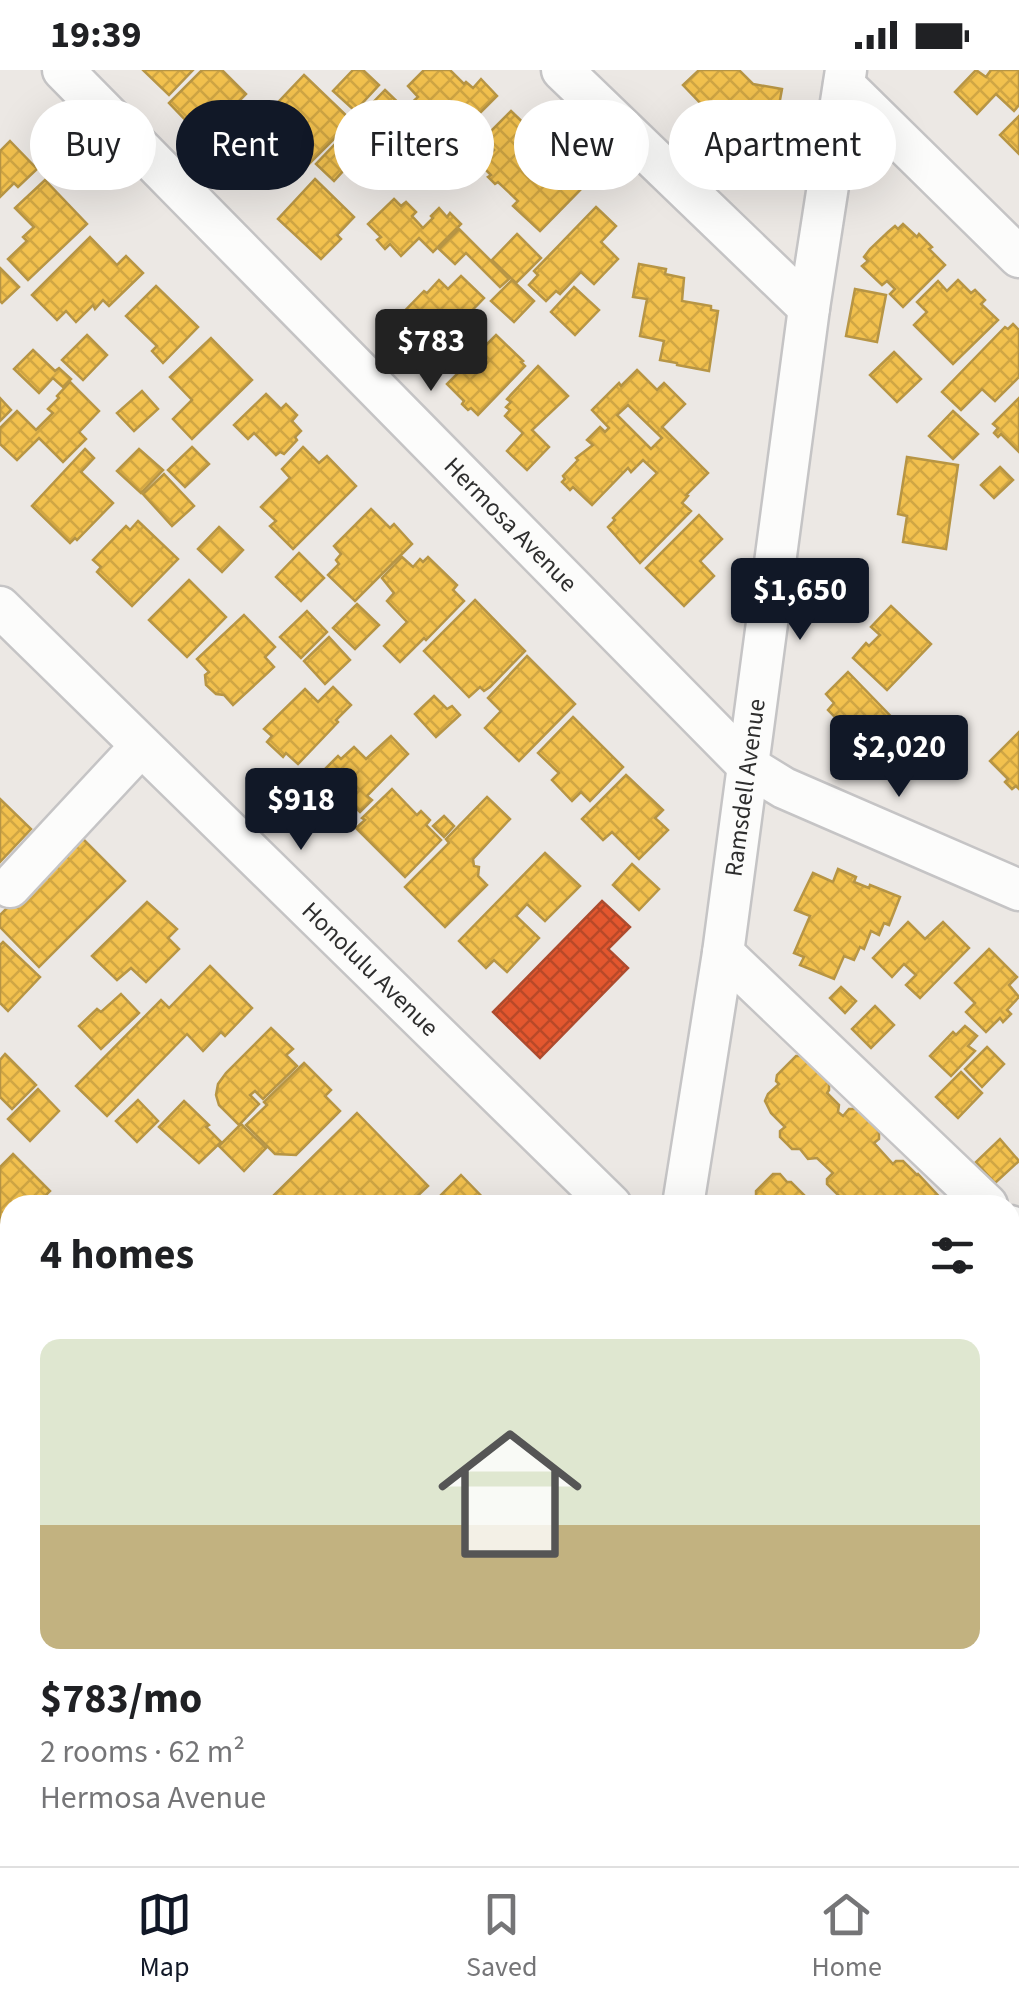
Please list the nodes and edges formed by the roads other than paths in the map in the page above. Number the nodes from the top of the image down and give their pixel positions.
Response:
1 (63, 70) edge
2 (562, 70) edge
3 (845, 78) edge
4 (1019, 257) edge
5 (809, 308) junction
6 (0, 608) edge
7 (142, 746) junction
8 (748, 766) junction
9 (10, 888) dead end
10 (1019, 890) edge
11 (722, 953) junction
12 (601, 1195) edge
13 (685, 1195) edge
14 (977, 1195) edge

1 - 8 street, Hermosa Avenue
2 - 5 street
3 - 4 street
3 - 5 street, Ramsdell Avenue
5 - 8 street, Ramsdell Avenue
6 - 7 street, Honolulu Avenue
7 - 9 street
7 - 12 street, Honolulu Avenue
8 - 10 street, Hermosa Avenue
8 - 11 street, Ramsdell Avenue
11 - 13 street, Ramsdell Avenue
11 - 14 street

